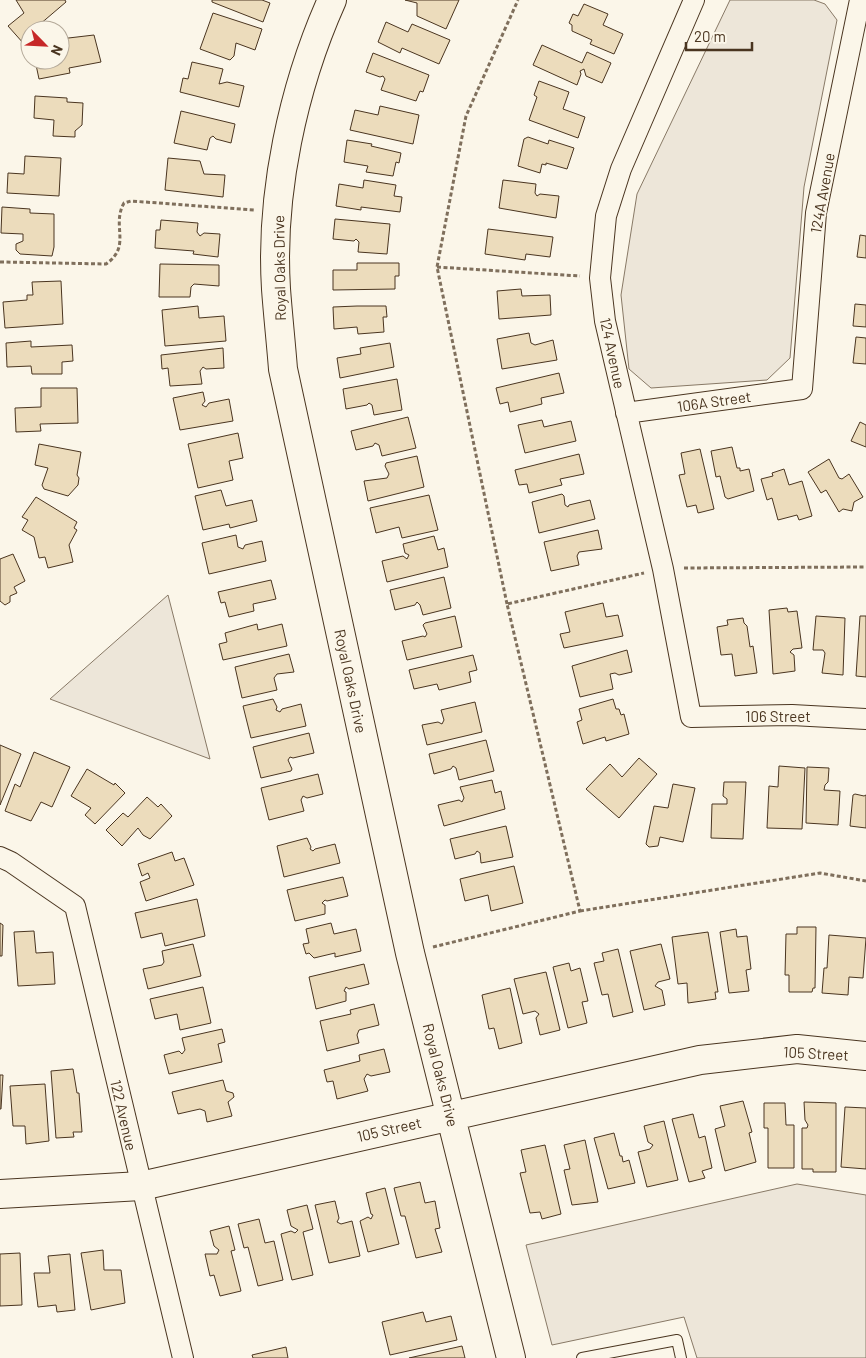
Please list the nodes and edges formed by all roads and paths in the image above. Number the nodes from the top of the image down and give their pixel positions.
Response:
1 (332, 0) edge
2 (518, 0) edge
3 (694, 0) edge
4 (860, 0) edge
5 (277, 212) junction
6 (0, 262) edge
7 (437, 267) junction
8 (600, 278) junction
9 (802, 389) joint
10 (626, 412) junction
11 (866, 567) edge
12 (662, 568) junction
13 (507, 604) junction
14 (691, 716) joint
15 (866, 719) edge
16 (0, 858) edge
17 (866, 881) edge
18 (580, 911) junction
19 (410, 953) junction
20 (866, 1056) edge
21 (451, 1114) junction
22 (141, 1186) junction
23 (0, 1194) edge
24 (610, 1355) edge
25 (183, 1358) edge
26 (511, 1358) edge
27 (582, 1358) edge
28 (682, 1358) edge

1 - 5 street, Royal Oaks Drive
2 - 7 path
3 - 8 street, 124 Avenue
4 - 9 street, 124A Avenue
5 - 6 path
5 - 19 street, Royal Oaks Drive
7 - 8 path
7 - 13 path
8 - 10 street, 124 Avenue
9 - 10 street, 106A Street
10 - 12 street, 124 Avenue
11 - 12 path
12 - 13 path
12 - 14 street, 124 Avenue
13 - 18 path
14 - 15 street, 106 Street
16 - 22 street, 122 Avenue
17 - 18 path
18 - 19 path
19 - 21 street, Royal Oaks Drive
20 - 21 street, 105 Street
21 - 22 street, 105 Street
21 - 26 street, Royal Oaks Drive
22 - 23 street, 105 Street
22 - 25 street, 122 Avenue
24 - 27 lane
24 - 28 lane

